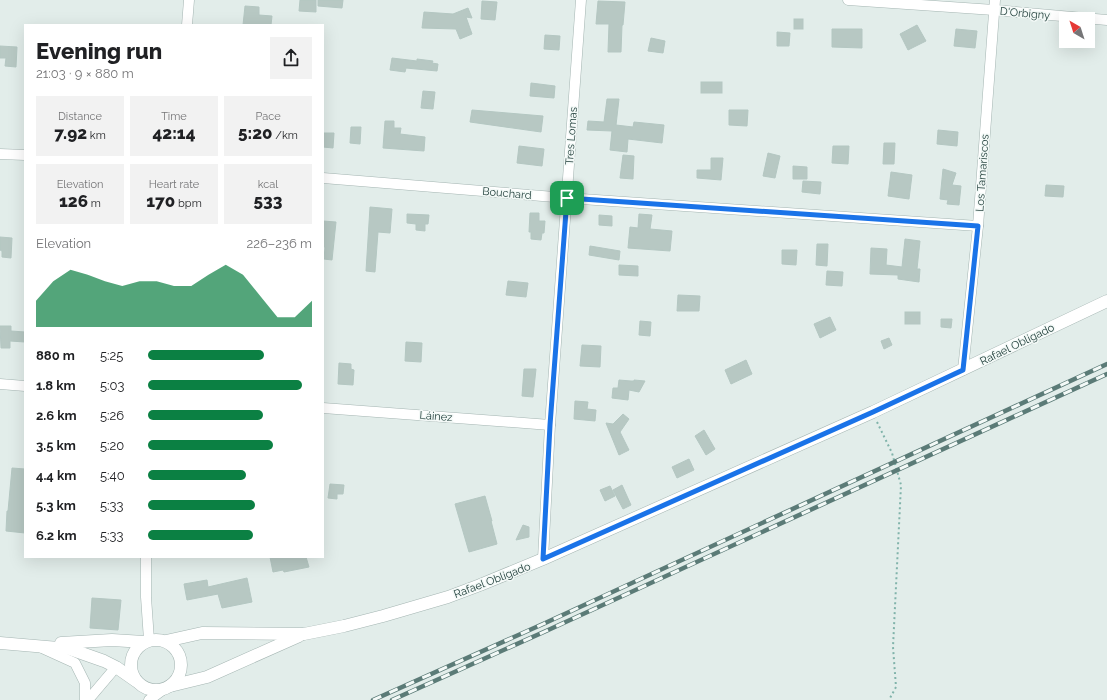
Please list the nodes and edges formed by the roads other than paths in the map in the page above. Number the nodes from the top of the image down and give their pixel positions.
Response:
1 (189, 0) edge
2 (581, 0) edge
3 (848, 0) edge
4 (994, 5) edge
5 (1107, 20) edge
6 (187, 24) edge
7 (0, 154) edge
8 (24, 155) edge
9 (324, 178) edge
10 (567, 198) junction
11 (978, 226) junction
12 (1107, 301) edge
13 (963, 370) junction
14 (0, 384) edge
15 (24, 386) edge
16 (324, 408) edge
17 (550, 425) junction
18 (146, 558) edge
19 (543, 559) junction
20 (304, 634) junction
21 (146, 641) junction
22 (166, 641) junction
23 (0, 643) edge
24 (34, 645) junction
25 (116, 667) junction
26 (137, 682) junction
27 (167, 688) junction
28 (86, 700) edge
29 (150, 700) edge

1 - 6 street
2 - 10 street, Tres Lomas
3 - 4 street, D'Orbigny
4 - 5 street, D'Orbigny
4 - 11 street, Los Tamariscos
7 - 8 street
9 - 10 street, Bouchard
10 - 11 street, Bouchard
10 - 17 street, Tres Lomas
11 - 13 street, Los Tamariscos
12 - 13 street, Rafael Obligado
13 - 19 street, Rafael Obligado
14 - 15 street
16 - 17 street, Láinez
17 - 19 street, Tres Lomas
18 - 21 street
19 - 20 street, Rafael Obligado
20 - 22 street, Rafael Obligado
20 - 27 street, Rafael Obligado
21 - 22 street
21 - 24 street
21 - 26 street
22 - 27 street
23 - 24 street
24 - 25 street
24 - 28 street
25 - 26 street
25 - 28 street
26 - 27 street
27 - 29 street

